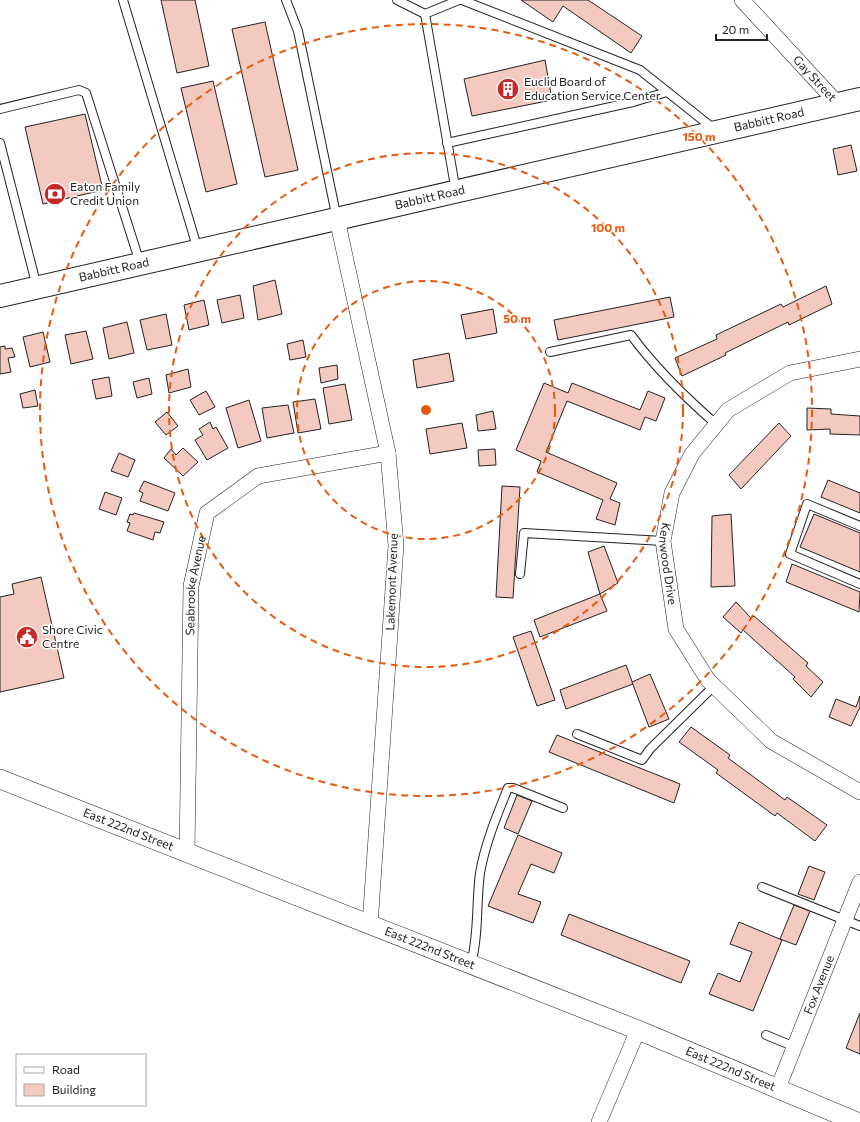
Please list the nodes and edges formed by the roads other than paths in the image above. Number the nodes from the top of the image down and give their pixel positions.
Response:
1 (123, 0) edge
2 (286, 0) edge
3 (397, 0) edge
4 (460, 0) edge
5 (742, 0) edge
6 (425, 14) junction
7 (667, 92) junction
8 (860, 99) edge
9 (838, 104) junction
10 (0, 109) edge
11 (718, 132) junction
12 (0, 143) edge
13 (448, 143) junction
14 (456, 192) junction
15 (337, 220) junction
16 (199, 251) junction
17 (140, 264) junction
18 (37, 288) junction
19 (0, 296) edge
20 (550, 352) dead end
21 (860, 359) edge
22 (716, 424) junction
23 (388, 453) junction
24 (860, 526) edge
25 (662, 541) junction
26 (520, 574) dead end
27 (860, 584) edge
28 (714, 686) junction
29 (577, 734) dead end
30 (0, 779) edge
31 (860, 792) edge
32 (563, 808) dead end
33 (187, 853) junction
34 (860, 882) edge
35 (762, 887) dead end
36 (845, 920) junction
37 (370, 925) junction
38 (860, 926) edge
39 (471, 965) junction
40 (638, 1030) junction
41 (766, 1035) dead end
42 (795, 1047) junction
43 (778, 1088) junction
44 (599, 1122) edge
45 (857, 1122) edge

1 - 16 lane
2 - 15 lane
3 - 6 lane
4 - 6 lane
4 - 7 lane
5 - 9 street, Gay Street
6 - 13 lane
7 - 11 lane
7 - 13 lane
8 - 9 main road, Babbitt Road
9 - 11 main road, Babbitt Road
10 - 17 lane
11 - 14 main road, Babbitt Road
12 - 18 lane
13 - 14 lane
14 - 15 main road, Babbitt Road
15 - 16 main road, Babbitt Road
15 - 23 street, Lakemont Avenue
16 - 17 main road, Babbitt Road
17 - 18 main road, Babbitt Road
18 - 19 main road, Babbitt Road
20 - 22 lane
21 - 22 street, Kenwood Drive
22 - 25 street, Kenwood Drive
23 - 33 street, Seabrooke Avenue
23 - 37 street, Lakemont Avenue
24 - 27 lane
25 - 26 lane
25 - 28 street, Kenwood Drive
28 - 29 lane
28 - 31 street, Kenwood Drive
30 - 33 street, East 222nd Street
32 - 39 lane
33 - 37 street, East 222nd Street
34 - 36 street, Fox Avenue
35 - 36 lane
36 - 38 lane
36 - 42 street, Fox Avenue
37 - 39 street, East 222nd Street
39 - 40 street, East 222nd Street
40 - 43 street, East 222nd Street
40 - 44 street
41 - 42 lane
42 - 43 street, Fox Avenue
43 - 45 street, East 222nd Street

